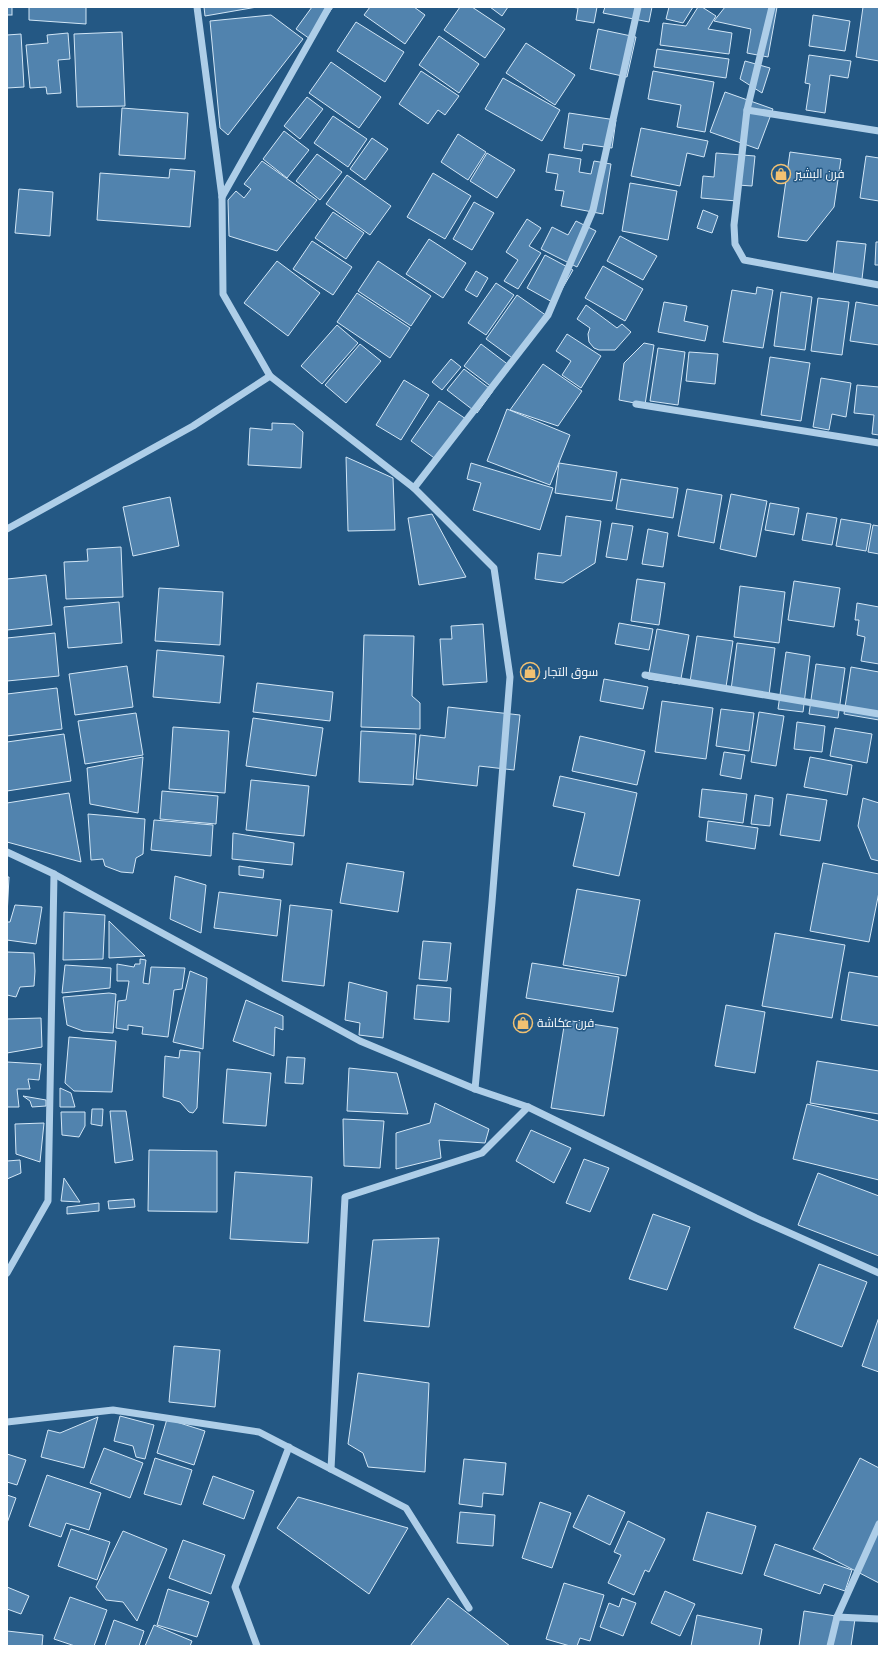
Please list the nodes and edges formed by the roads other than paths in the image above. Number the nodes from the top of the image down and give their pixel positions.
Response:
1 (198, 7) edge
2 (329, 7) edge
3 (638, 7) edge
4 (772, 7) edge
5 (747, 110) junction
6 (879, 131) edge
7 (222, 197) junction
8 (879, 284) edge
9 (270, 376) junction
10 (636, 404) dead end
11 (879, 443) edge
12 (414, 488) junction
13 (7, 529) edge
14 (645, 675) dead end
15 (879, 714) edge
16 (7, 852) edge
17 (54, 874) junction
18 (475, 1089) junction
19 (528, 1107) junction
20 (7, 1273) edge
21 (879, 1273) edge
22 (7, 1422) edge
23 (289, 1446) junction
24 (331, 1469) junction
25 (879, 1524) edge
26 (469, 1608) dead end
27 (837, 1617) junction
28 (879, 1619) edge
29 (258, 1646) edge
30 (830, 1646) edge

1 - 7 street
2 - 7 street
3 - 12 street
4 - 5 street
5 - 6 street
5 - 8 street
7 - 9 street
9 - 12 street
9 - 13 street
10 - 11 street
12 - 18 street
14 - 15 street
16 - 17 street
17 - 18 street
17 - 20 street
18 - 19 street
19 - 21 street
19 - 24 street
22 - 23 street
23 - 24 street
23 - 29 street
24 - 26 street
25 - 27 street
27 - 28 street
27 - 30 street

